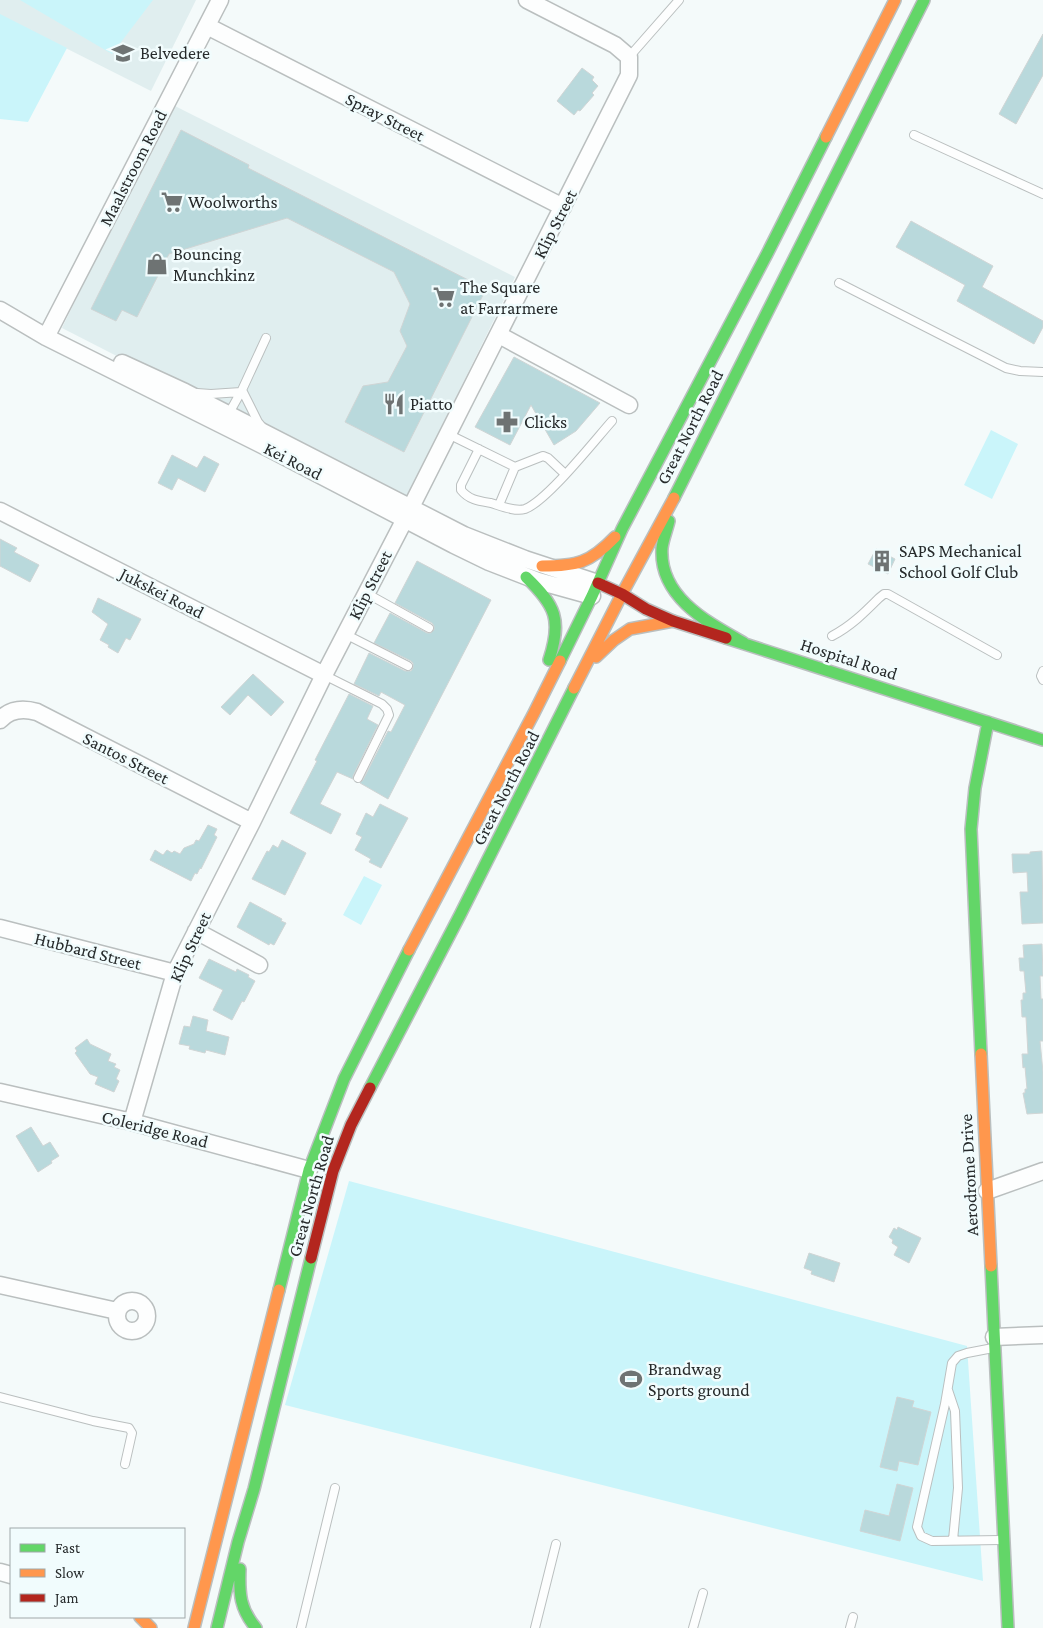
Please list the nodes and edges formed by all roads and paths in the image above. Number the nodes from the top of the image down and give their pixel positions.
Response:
1 (220, 0) edge
2 (526, 0) edge
3 (679, 0) edge
4 (895, 0) edge
5 (924, 0) edge
6 (206, 26) junction
7 (629, 57) junction
8 (914, 135) dead end
9 (1043, 194) edge
10 (563, 207) junction
11 (779, 261) junction
12 (838, 283) dead end
13 (0, 310) edge
14 (48, 333) junction
15 (499, 335) junction
16 (266, 338) dead end
17 (1043, 372) edge
18 (241, 391) junction
19 (185, 392) junction
20 (629, 405) dead end
21 (225, 420) junction
22 (612, 421) dead end
23 (268, 434) junction
24 (448, 434) junction
25 (479, 449) junction
26 (515, 467) junction
27 (565, 474) junction
28 (676, 495) junction
29 (498, 505) junction
30 (0, 511) edge
31 (408, 514) junction
32 (622, 529) junction
33 (542, 566) junction
34 (526, 577) junction
35 (366, 593) junction
36 (622, 594) junction
37 (603, 598) junction
38 (646, 609) junction
39 (673, 621) junction
40 (429, 628) dead end
41 (345, 634) junction
42 (832, 636) dead end
43 (744, 643) junction
44 (998, 655) dead end
45 (589, 663) junction
46 (408, 666) dead end
47 (1043, 671) edge
48 (324, 675) junction
49 (1043, 680) edge
50 (534, 713) junction
51 (0, 720) edge
52 (988, 722) junction
53 (1043, 740) edge
54 (358, 778) dead end
55 (252, 822) junction
56 (0, 928) edge
57 (196, 931) junction
58 (259, 965) dead end
59 (175, 973) junction
60 (0, 1092) edge
61 (132, 1122) junction
62 (309, 1170) junction
63 (1043, 1171) edge
64 (987, 1191) junction
65 (0, 1285) edge
66 (117, 1311) dead end
67 (1043, 1334) edge
68 (994, 1342) junction
69 (947, 1388) junction
70 (0, 1397) edge
71 (125, 1464) dead end
72 (335, 1488) dead end
73 (953, 1540) junction
74 (1004, 1540) junction
75 (238, 1542) junction
76 (556, 1544) dead end
77 (211, 1557) junction
78 (195, 1576) dead end
79 (703, 1594) dead end
80 (853, 1617) dead end
81 (141, 1618) edge
82 (190, 1622) edge
83 (219, 1627) edge
84 (151, 1628) edge
85 (256, 1628) edge
86 (302, 1628) edge
87 (535, 1628) edge
88 (694, 1628) edge
89 (850, 1628) edge
90 (1008, 1628) edge

1 - 6 street, Maalstroom Road
2 - 7 street
3 - 7 lane
4 - 11 main road, Great North Road
5 - 11 main road, Great North Road
6 - 10 street, Spray Street
6 - 14 street, Maalstroom Road
7 - 10 street, Klip Street
8 - 9 lane
10 - 15 street, Klip Street
11 - 28 main road, Great North Road
11 - 32 main road, Great North Road
12 - 17 lane
13 - 14 street, Kei Road
14 - 19 street, Kei Road
14 - 21 street, Kei Road
15 - 20 street
15 - 24 street, Klip Street
16 - 18 lane
18 - 19 lane
18 - 21 lane
18 - 23 lane
19 - 21 street, Kei Road
21 - 23 street, Kei Road
21 - 31 street, Kei Road
22 - 27 lane
23 - 31 street, Kei Road
24 - 25 lane
24 - 31 street, Klip Street
25 - 26 lane
25 - 29 lane
26 - 27 lane
26 - 29 lane
27 - 29 lane
28 - 36 main road, Great North Road
28 - 43 main road
30 - 48 street, Jukskei Road
31 - 33 street, Kei Road
31 - 34 street, Kei Road
31 - 35 street, Klip Street
32 - 33 main road
32 - 37 main road, Great North Road
33 - 37 street, Kei Road
34 - 37 street, Kei Road
34 - 50 main road
35 - 40 lane
35 - 41 street, Klip Street
36 - 37 main road, Hospital Road
36 - 37 main road, Great North Road
36 - 38 main road, Hospital Road
37 - 38 main road, Hospital Road
37 - 45 main road, Great North Road
37 - 50 main road, Great North Road
38 - 39 main road, Hospital Road
39 - 43 main road, Hospital Road
39 - 45 main road
41 - 46 lane
41 - 48 street, Klip Street
42 - 44 lane
43 - 52 main road, Hospital Road
45 - 75 main road, Great North Road
47 - 49 lane
48 - 54 lane
48 - 55 street, Klip Street
50 - 62 main road, Great North Road
51 - 55 street, Santos Street
52 - 53 main road, Hospital Road
52 - 64 main road, Aerodrome Drive
55 - 57 street, Klip Street
56 - 59 street, Hubbard Street
57 - 58 street
57 - 59 street, Klip Street
59 - 61 street, Klip Street
60 - 61 street, Coleridge Road
61 - 62 street, Coleridge Road
62 - 77 main road, Great North Road
63 - 64 street
64 - 68 main road, Aerodrome Drive
65 - 66 street
67 - 68 street
68 - 69 lane
68 - 74 main road, Aerodrome Drive
69 - 73 lane
69 - 73 lane
70 - 71 lane
72 - 86 lane
73 - 74 lane
74 - 90 main road, Aerodrome Drive
75 - 83 main road, Great North Road
75 - 85 main road
76 - 87 lane
77 - 78 main road
77 - 82 main road, Great North Road
79 - 88 lane
80 - 89 lane
81 - 84 main road
82 - 83 main road

